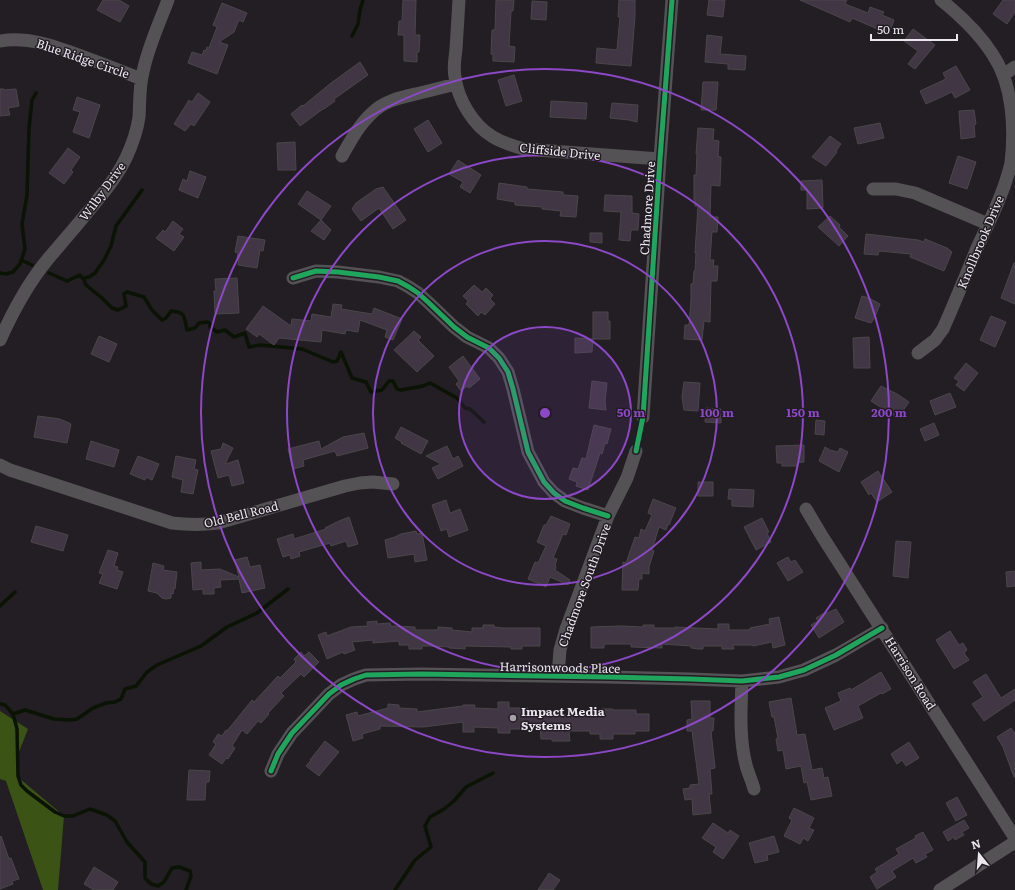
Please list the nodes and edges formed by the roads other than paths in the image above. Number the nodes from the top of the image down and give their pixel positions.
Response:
1 (168, 0) edge
2 (459, 0) edge
3 (672, 0) edge
4 (941, 0) edge
5 (0, 41) edge
6 (1015, 67) edge
7 (1003, 75) junction
8 (141, 79) junction
9 (456, 84) junction
10 (342, 156) dead end
11 (660, 159) junction
12 (873, 189) dead end
13 (988, 224) junction
14 (293, 278) dead end
15 (0, 340) edge
16 (918, 353) dead end
17 (643, 417) dead end
18 (636, 451) dead end
19 (0, 465) edge
20 (393, 484) dead end
21 (806, 509) dead end
22 (608, 516) junction
23 (882, 628) junction
24 (558, 676) junction
25 (742, 681) junction
26 (271, 770) dead end
27 (754, 789) dead end
28 (1015, 838) edge
29 (1015, 842) edge
30 (940, 890) edge

1 - 8 street, Wilby Drive
2 - 9 street, Cliffside Drive
3 - 11 street, Chadmore Drive
4 - 7 street, Knollbrook Drive
5 - 8 street, Blue Ridge Circle
6 - 7 street
7 - 13 street, Knollbrook Drive
8 - 15 street, Wilby Drive
9 - 10 street
9 - 11 street, Cliffside Drive
11 - 17 street, Chadmore Drive
12 - 13 street
13 - 16 street, Knollbrook Drive
14 - 22 street
18 - 22 street, Chadmore South Drive
19 - 20 street, Old Bell Road
21 - 23 street, Harrison Road
22 - 24 street, Chadmore South Drive
23 - 25 street, Harrisonwoods Place
23 - 28 street, Harrison Road
24 - 25 street, Harrisonwoods Place
24 - 26 street, Harrisonwoods Place
25 - 27 street
29 - 30 street

